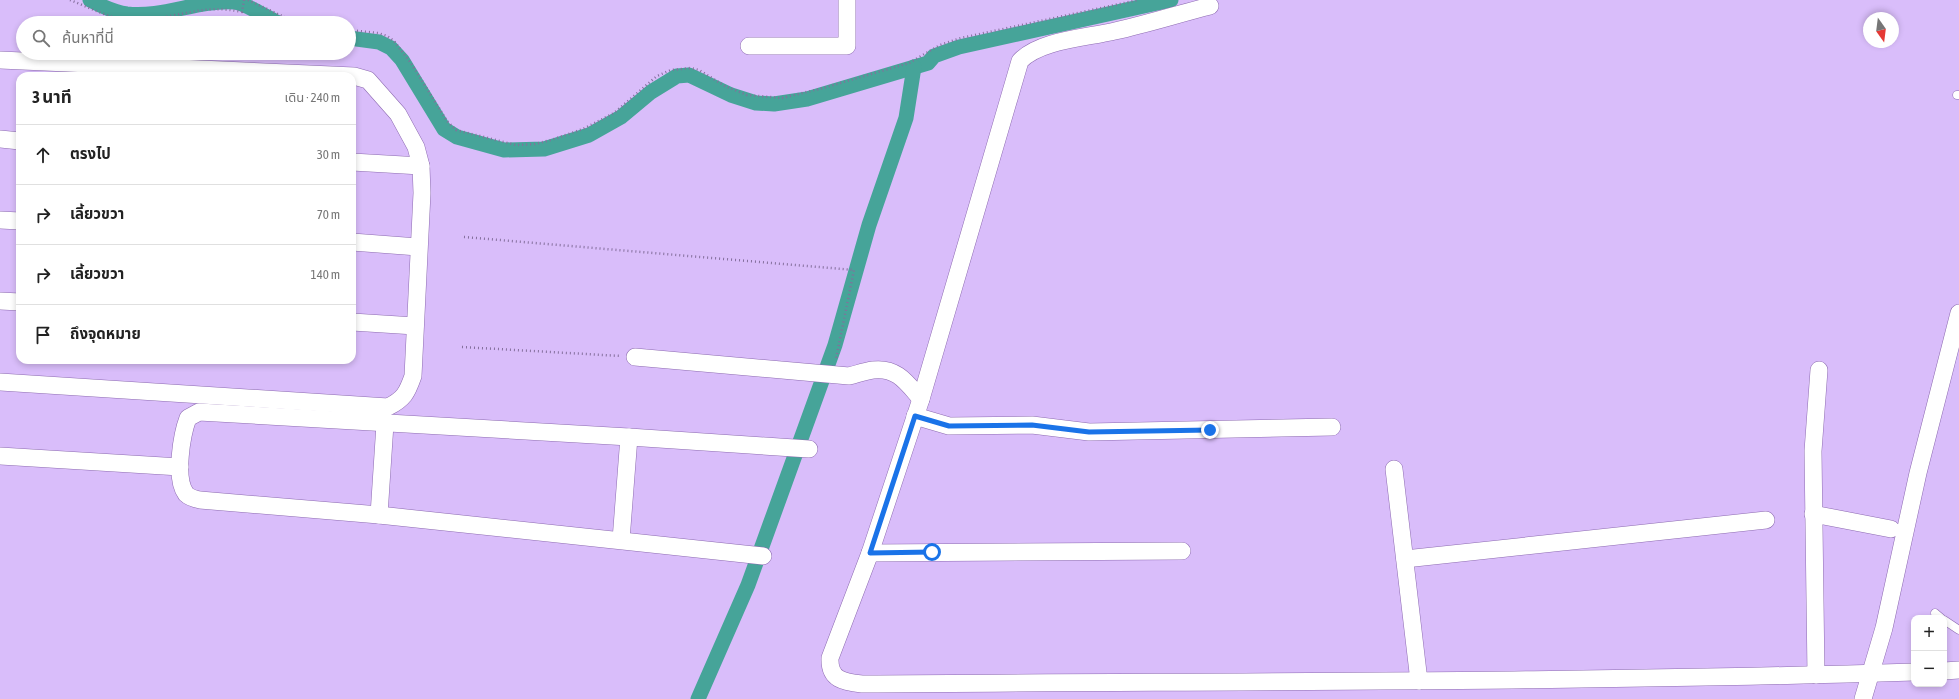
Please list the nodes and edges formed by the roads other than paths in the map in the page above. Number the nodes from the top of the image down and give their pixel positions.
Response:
1 (847, 0) edge
2 (1210, 6) dead end
3 (749, 46) dead end
4 (0, 60) edge
5 (266, 72) edge
6 (356, 77) edge
7 (0, 140) edge
8 (16, 141) edge
9 (356, 162) edge
10 (421, 166) junction
11 (0, 220) edge
12 (16, 221) edge
13 (356, 242) edge
14 (418, 247) junction
15 (0, 301) edge
16 (16, 302) edge
17 (1959, 313) edge
18 (356, 322) edge
19 (415, 326) junction
20 (635, 357) road end
21 (1819, 370) dead end
22 (0, 382) edge
23 (921, 399) junction
24 (915, 416) junction
25 (385, 424) junction
26 (1332, 427) dead end
27 (629, 437) junction
28 (809, 449) dead end
29 (0, 456) edge
30 (180, 467) junction
31 (1394, 469) dead end
32 (1814, 514) junction
33 (379, 515) junction
34 (1766, 520) dead end
35 (1891, 529) dead end
36 (621, 540) junction
37 (1182, 551) dead end
38 (870, 553) junction
39 (763, 556) dead end
40 (1405, 559) junction
41 (1947, 622) edge
42 (1959, 630) edge
43 (1959, 670) edge
44 (1947, 671) edge
45 (1911, 672) edge
46 (1870, 673) junction
47 (1816, 675) junction
48 (1419, 681) junction
49 (1863, 699) edge

1 - 3 street
2 - 23 street
4 - 5 street
6 - 10 street
7 - 8 street
9 - 10 street
10 - 14 street
11 - 12 street
13 - 14 street
14 - 19 street
15 - 16 street
17 - 46 street
18 - 19 street
19 - 22 street
20 - 23 street
21 - 32 street
23 - 24 street
24 - 26 street
24 - 38 street
25 - 27 street
25 - 30 street
25 - 33 street
27 - 28 street
27 - 36 street
29 - 30 street
30 - 33 street
31 - 40 street
32 - 35 street
32 - 47 street
33 - 36 street
34 - 40 street
36 - 39 street
37 - 38 street
38 - 48 street
40 - 48 street
41 - 42 lane
43 - 44 street
45 - 46 street
46 - 47 street
46 - 49 street
47 - 48 street

